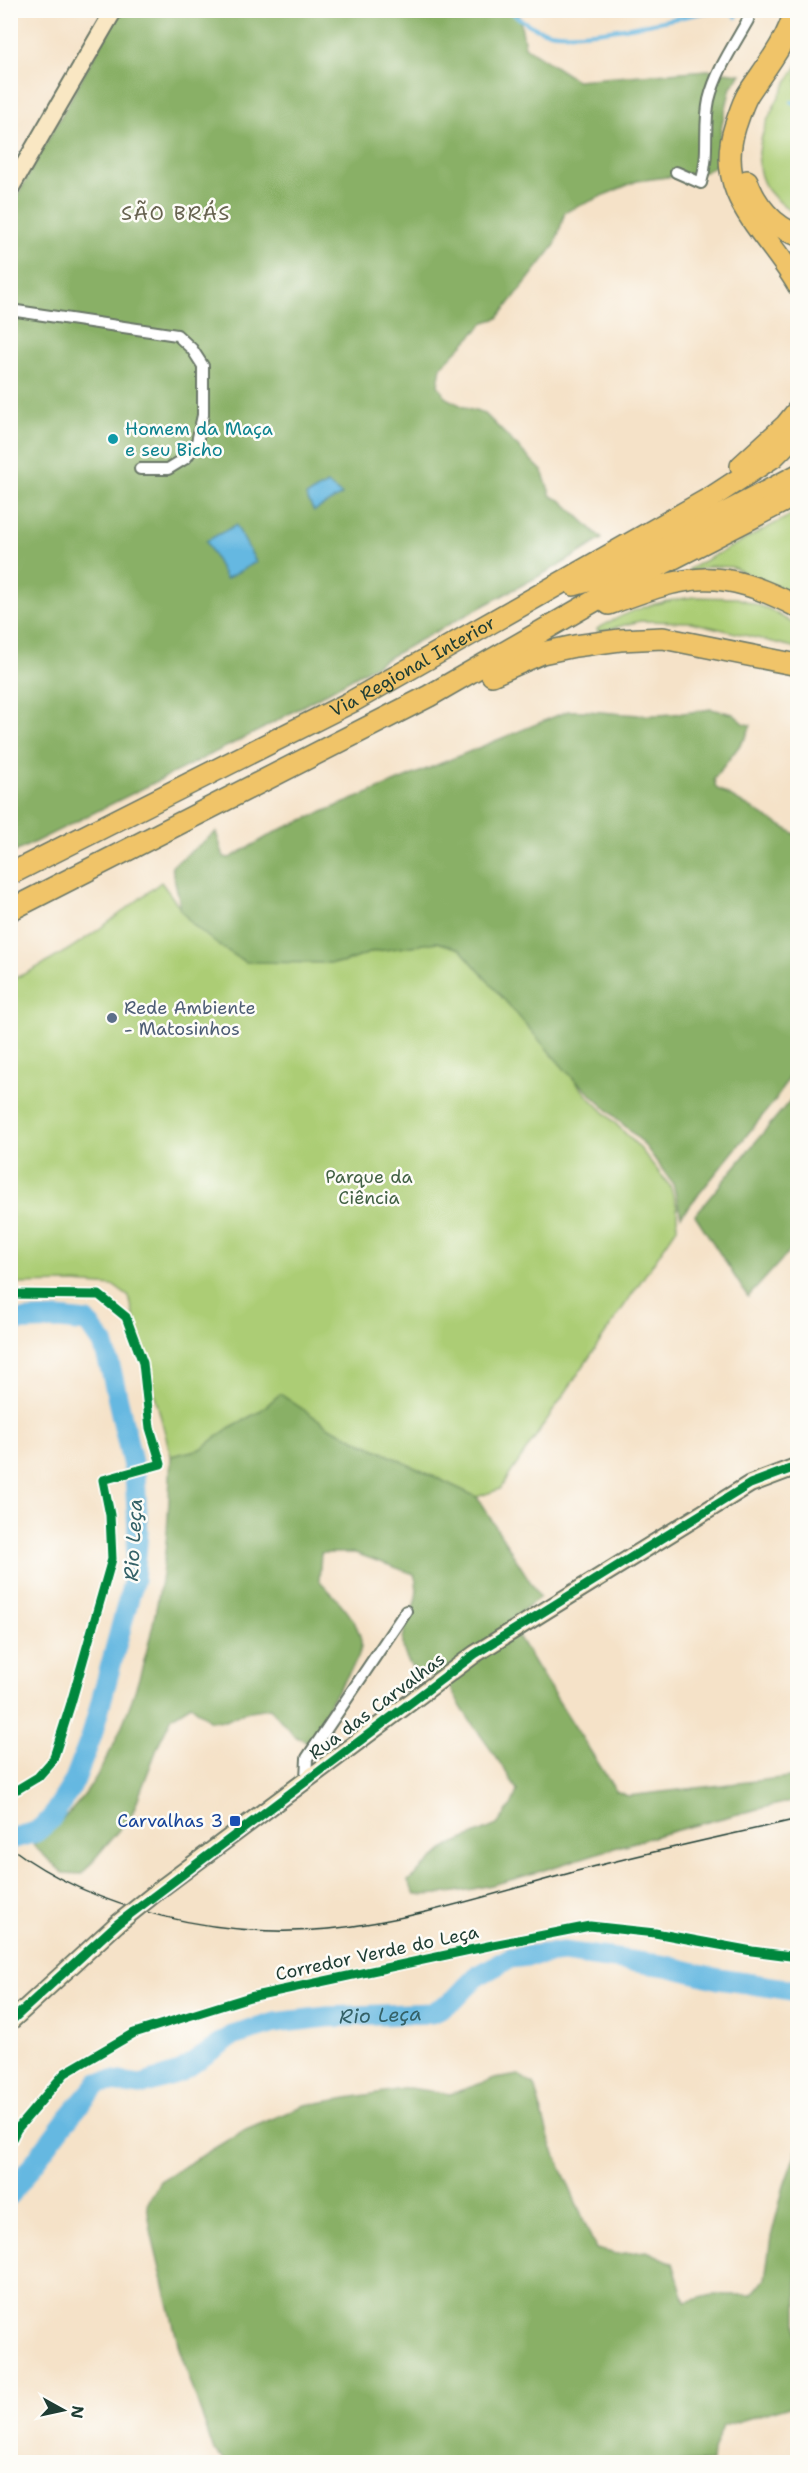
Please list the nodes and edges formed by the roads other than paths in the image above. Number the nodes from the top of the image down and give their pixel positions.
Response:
1 (114, 10) edge
2 (750, 10) edge
3 (795, 10) edge
4 (798, 44) edge
5 (676, 172) dead end
6 (10, 189) edge
7 (798, 235) edge
8 (798, 285) edge
9 (10, 310) edge
10 (798, 410) edge
11 (798, 432) edge
12 (140, 469) dead end
13 (798, 475) edge
14 (798, 494) edge
15 (712, 497) junction
16 (539, 596) junction
17 (798, 607) edge
18 (555, 625) junction
19 (798, 665) edge
20 (429, 696) junction
21 (10, 874) edge
22 (14, 908) edge
23 (798, 1466) edge
24 (406, 1611) dead end
25 (306, 1779) junction
26 (10, 2022) edge

1 - 6 street
2 - 5 street
3 - 8 highway
4 - 7 highway
9 - 12 street
10 - 15 highway
11 - 15 highway, Via Regional Interior
13 - 16 highway
14 - 18 highway, Via Regional Interior
15 - 16 highway, Via Regional Interior
16 - 21 highway, Via Regional Interior
17 - 18 highway
18 - 20 highway, Via Regional Interior
19 - 20 highway
20 - 22 highway, Via Regional Interior
23 - 25 street, Rua das Carvalhas
24 - 25 street
25 - 26 street, Rua das Carvalhas, bridge

